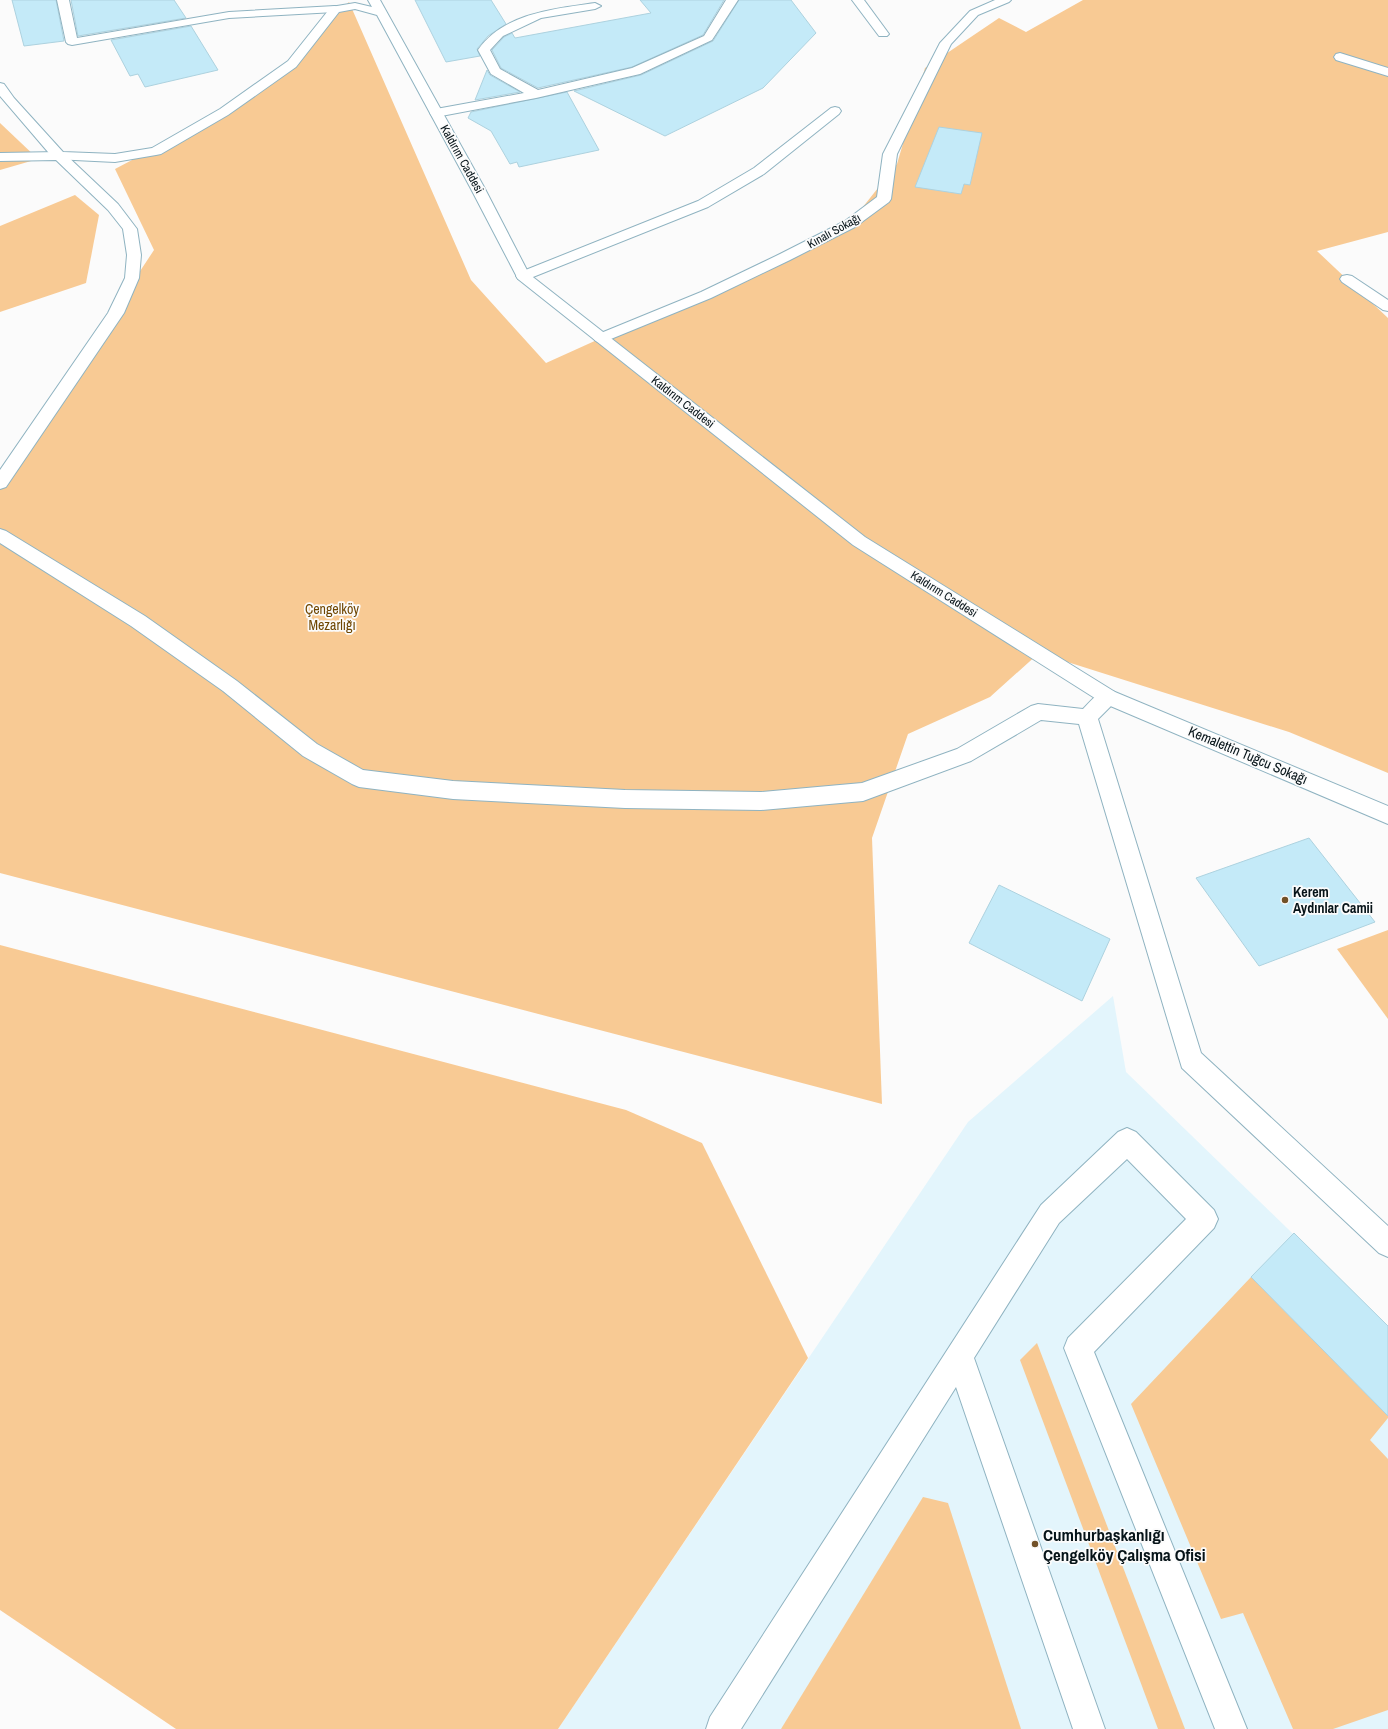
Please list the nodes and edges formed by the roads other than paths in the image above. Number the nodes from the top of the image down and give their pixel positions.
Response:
1 (62, 0) edge
2 (732, 0) edge
3 (858, 0) edge
4 (1005, 0) edge
5 (377, 6) edge
6 (595, 6) dead end
7 (335, 9) junction
8 (883, 34) dead end
9 (1340, 57) dead end
10 (1388, 72) edge
11 (0, 86) edge
12 (536, 94) junction
13 (835, 111) dead end
14 (436, 112) junction
15 (59, 156) junction
16 (0, 157) edge
17 (523, 276) junction
18 (1347, 278) dead end
19 (1388, 307) edge
20 (601, 338) junction
21 (0, 483) edge
22 (0, 535) edge
23 (1108, 697) junction
24 (1086, 717) junction
25 (1388, 815) edge
26 (1388, 1244) edge
27 (959, 1355) junction
28 (722, 1729) edge
29 (1089, 1729) edge
30 (1232, 1729) edge

1 - 7 street
2 - 12 street
3 - 8 street
4 - 20 street, Kınalı Sokağı
5 - 7 street
5 - 14 street, Kaldırım Caddesi
6 - 12 street
7 - 15 street
9 - 10 street
11 - 15 street
12 - 14 street
13 - 17 street
14 - 17 street, Kaldırım Caddesi
15 - 16 street
15 - 21 street
17 - 20 street, Kaldırım Caddesi
18 - 19 street
20 - 23 street, Kaldırım Caddesi
22 - 24 street
23 - 24 street
23 - 25 street, Kemalettin Tuğcu Sokağı
24 - 26 street
27 - 28 street
27 - 29 street
27 - 30 street

